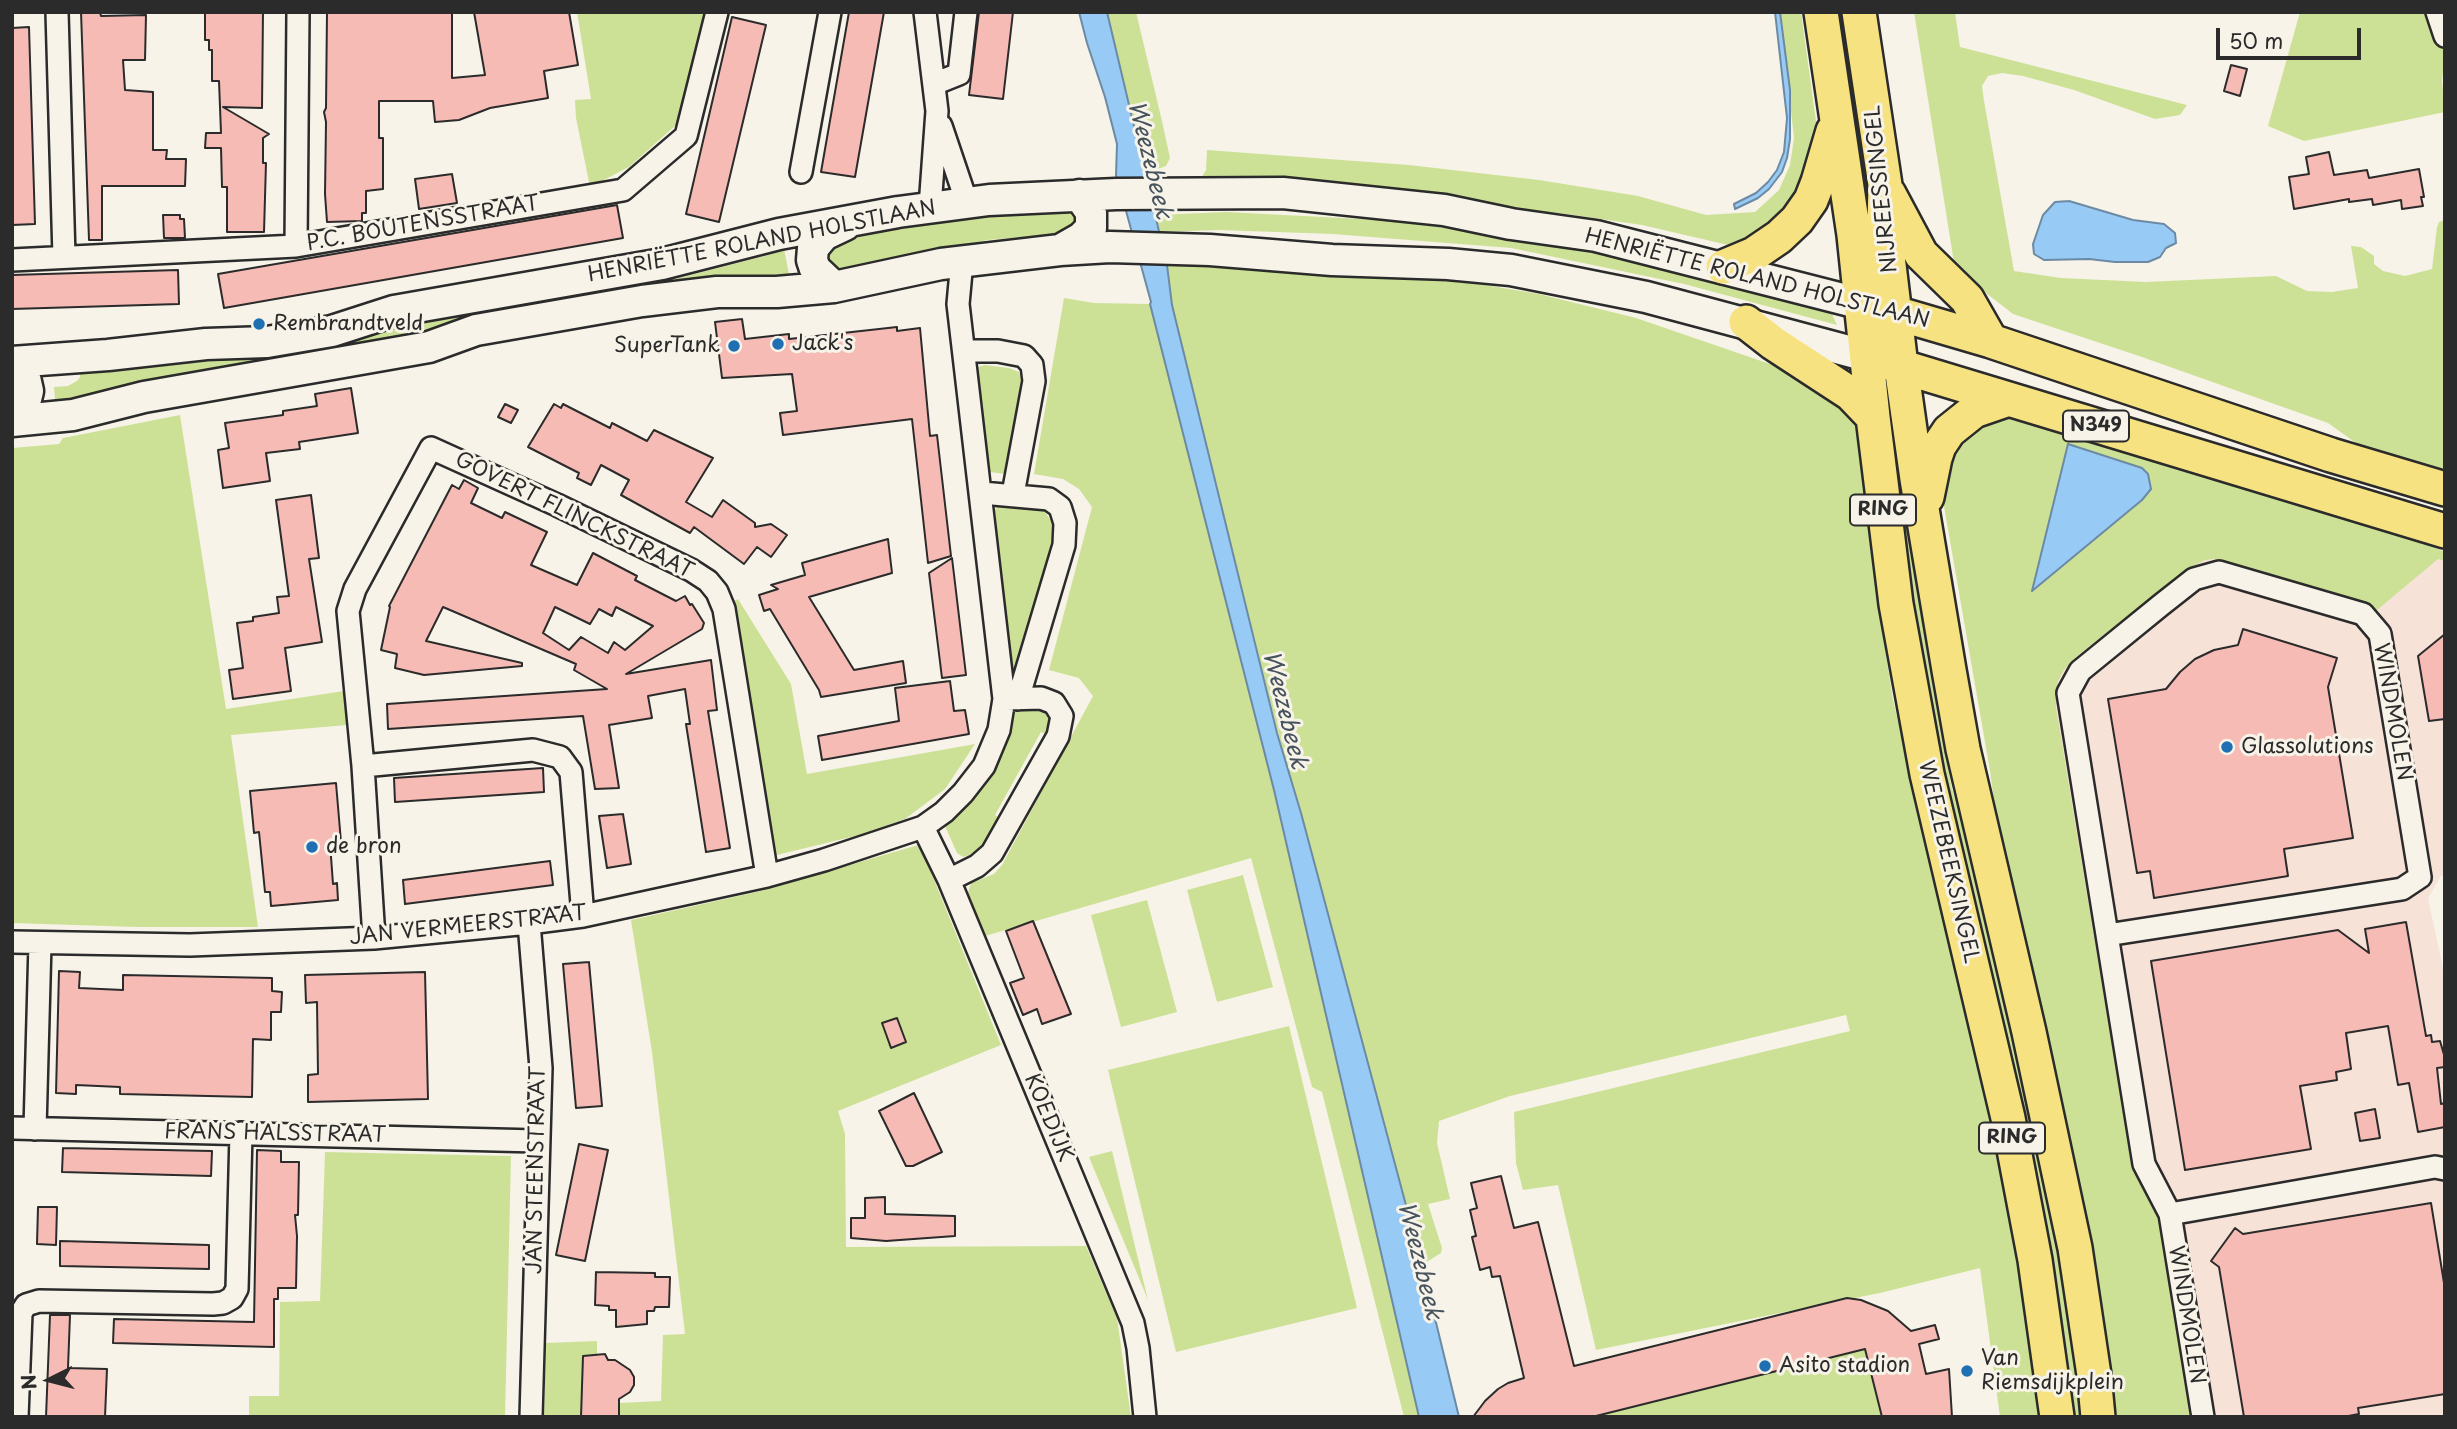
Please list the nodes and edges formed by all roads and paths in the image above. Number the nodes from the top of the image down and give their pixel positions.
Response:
1 (57, 12) edge
2 (298, 12) edge
3 (717, 12) edge
4 (830, 12) edge
5 (925, 12) edge
6 (966, 12) edge
7 (1821, 12) edge
8 (1859, 12) edge
9 (2437, 12) edge
10 (2445, 36) edge
11 (934, 84) junction
12 (937, 111) junction
13 (1837, 115) junction
14 (802, 172) dead end
15 (1885, 186) junction
16 (1079, 195) junction
17 (967, 203) junction
18 (930, 207) junction
19 (858, 219) junction
20 (296, 246) junction
21 (1059, 250) junction
22 (64, 257) junction
23 (12, 260) edge
24 (951, 262) junction
25 (1723, 268) junction
26 (834, 287) junction
27 (1862, 304) junction
28 (1895, 311) junction
29 (1746, 322) junction
30 (1991, 341) junction
31 (964, 351) junction
32 (1867, 356) junction
33 (13, 362) edge
34 (1901, 366) junction
35 (2006, 400) junction
36 (12, 415) edge
37 (1873, 417) junction
38 (12, 422) edge
39 (2445, 489) edge
40 (982, 493) junction
41 (1013, 494) junction
42 (1924, 513) junction
43 (2445, 531) edge
44 (1011, 699) junction
45 (363, 766) junction
46 (923, 827) junction
47 (767, 876) junction
48 (949, 880) junction
49 (583, 916) junction
50 (529, 923) junction
51 (2107, 934) junction
52 (374, 938) junction
53 (12, 942) edge
54 (40, 943) junction
55 (12, 1128) edge
56 (35, 1129) junction
57 (241, 1133) junction
58 (537, 1141) junction
59 (2445, 1169) edge
60 (2170, 1214) junction
61 (17, 1417) edge
62 (531, 1417) edge
63 (1145, 1417) edge
64 (2057, 1417) edge
65 (2098, 1417) edge
66 (2203, 1417) edge

1 - 22 street
2 - 20 street
3 - 20 street, P.C. BOUTENSSTRAAT
4 - 14 street
5 - 11 street
6 - 11 street
7 - 13 main road, NIJREESSINGEL
8 - 15 main road, NIJREESSINGEL
9 - 10 street
11 - 12 street
12 - 17 street
12 - 18 street
13 - 25 main road
13 - 27 main road, NIJREESSINGEL
15 - 28 main road, NIJREESSINGEL
15 - 30 main road
16 - 17 main road, HENRIËTTE ROLAND HOLSTLAAN
16 - 21 main road
16 - 25 main road, HENRIËTTE ROLAND HOLSTLAAN
17 - 18 main road, HENRIËTTE ROLAND HOLSTLAAN
18 - 19 main road, HENRIËTTE ROLAND HOLSTLAAN
19 - 26 main road
19 - 33 main road, HENRIËTTE ROLAND HOLSTLAAN
20 - 22 street, P.C. BOUTENSSTRAAT
21 - 24 main road, HENRIËTTE ROLAND HOLSTLAAN
21 - 29 main road, HENRIËTTE ROLAND HOLSTLAAN
22 - 23 street, P.C. BOUTENSSTRAAT
24 - 26 main road, HENRIËTTE ROLAND HOLSTLAAN
24 - 31 street, JAN VERMEERSTRAAT
25 - 27 main road, HENRIËTTE ROLAND HOLSTLAAN
26 - 38 main road, HENRIËTTE ROLAND HOLSTLAAN
27 - 28 main road, HENRIËTTE ROLAND HOLSTLAAN
27 - 32 main road, WEEZEBEEKSINGEL
28 - 30 main road, HENRIËTTE ROLAND HOLSTLAAN / N349
28 - 34 main road, NIJREESSINGEL / RING
29 - 32 main road, HENRIËTTE ROLAND HOLSTLAAN
29 - 37 main road
30 - 39 main road, HENRIËTTE ROLAND HOLSTLAAN / N349
31 - 40 street, JAN VERMEERSTRAAT
31 - 41 street
32 - 34 main road, HENRIËTTE ROLAND HOLSTLAAN / N349
32 - 37 main road, WEEZEBEEKSINGEL / RING
33 - 36 main road
34 - 35 main road, HENRIËTTE ROLAND HOLSTLAAN / N349
34 - 42 main road, WEEZEBEEKSINGEL / RING
35 - 42 main road
35 - 43 main road, HENRIËTTE ROLAND HOLSTLAAN / N349
37 - 64 main road, WEEZEBEEKSINGEL / RING
40 - 41 street, JAN VERMEERSTRAAT
40 - 44 street, JAN VERMEERSTRAAT
41 - 44 street, JAN VERMEERSTRAAT
42 - 65 main road, WEEZEBEEKSINGEL / RING
44 - 46 street, JAN VERMEERSTRAAT
44 - 48 street
45 - 47 street, GOVERT FLINCKSTRAAT
45 - 49 street
45 - 52 street
46 - 47 street, JAN VERMEERSTRAAT
46 - 48 street, KOEDIJK
47 - 49 street, JAN VERMEERSTRAAT
48 - 63 street, KOEDIJK
49 - 50 street, JAN VERMEERSTRAAT
50 - 52 street, JAN VERMEERSTRAAT
50 - 58 street, JAN STEENSTRAAT
51 - 51 street, WINDMOLEN
51 - 60 street, WINDMOLEN
52 - 54 street, JAN VERMEERSTRAAT
53 - 54 street, JAN VERMEERSTRAAT
54 - 56 street
55 - 56 street, FRANS HALSSTRAAT
56 - 57 street, FRANS HALSSTRAAT
57 - 58 street, FRANS HALSSTRAAT
57 - 61 street
58 - 62 street, JAN STEENSTRAAT
59 - 60 street
60 - 66 street, WINDMOLEN

